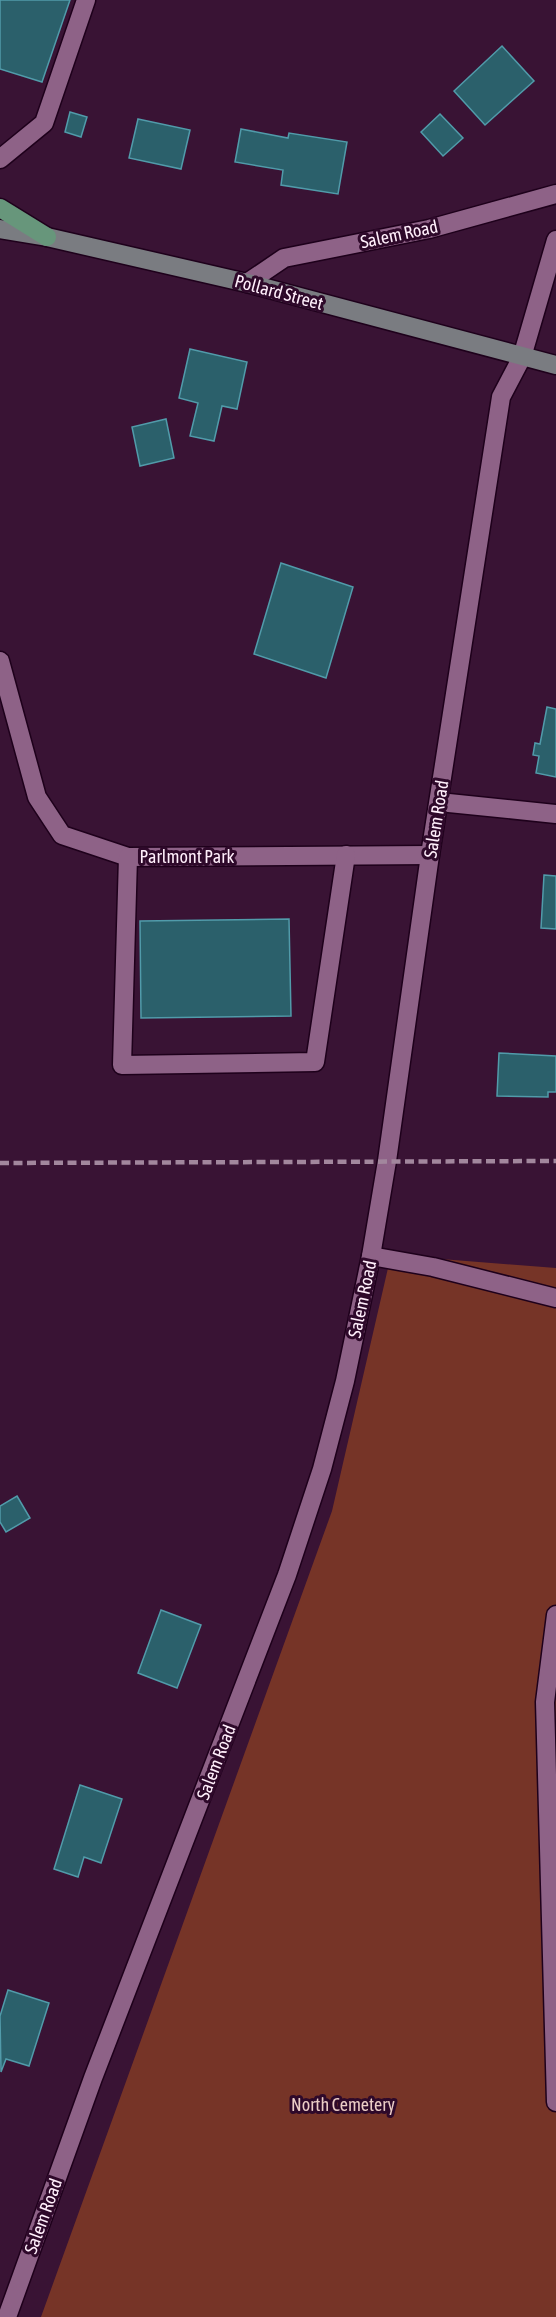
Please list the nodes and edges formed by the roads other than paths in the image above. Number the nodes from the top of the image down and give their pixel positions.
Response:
1 (86, 0) edge
2 (0, 159) edge
3 (556, 194) edge
4 (0, 208) edge
5 (0, 229) edge
6 (47, 237) junction
7 (556, 240) edge
8 (247, 283) junction
9 (522, 357) junction
10 (556, 365) edge
11 (0, 662) edge
12 (439, 802) junction
13 (556, 814) edge
14 (345, 855) junction
15 (430, 855) junction
16 (128, 857) junction
17 (371, 1256) junction
18 (556, 1298) edge
19 (556, 1615) edge
20 (551, 1756) edge
21 (556, 2102) edge
22 (7, 2317) edge

1 - 2 street
3 - 8 street, Salem Road
4 - 6 main road
5 - 6 main road, Pollard Street
6 - 8 main road, Pollard Street
7 - 9 street, Salem Road
8 - 9 main road, Pollard Street
9 - 10 main road, Pollard Street
9 - 12 street, Salem Road
11 - 16 street, Parlmont Park
12 - 13 street
12 - 15 street, Salem Road
14 - 15 street, Parlmont Park
14 - 16 street, Parlmont Park
14 - 16 street
15 - 17 street, Salem Road
17 - 18 street
17 - 22 street, Salem Road
19 - 20 street
20 - 21 street

